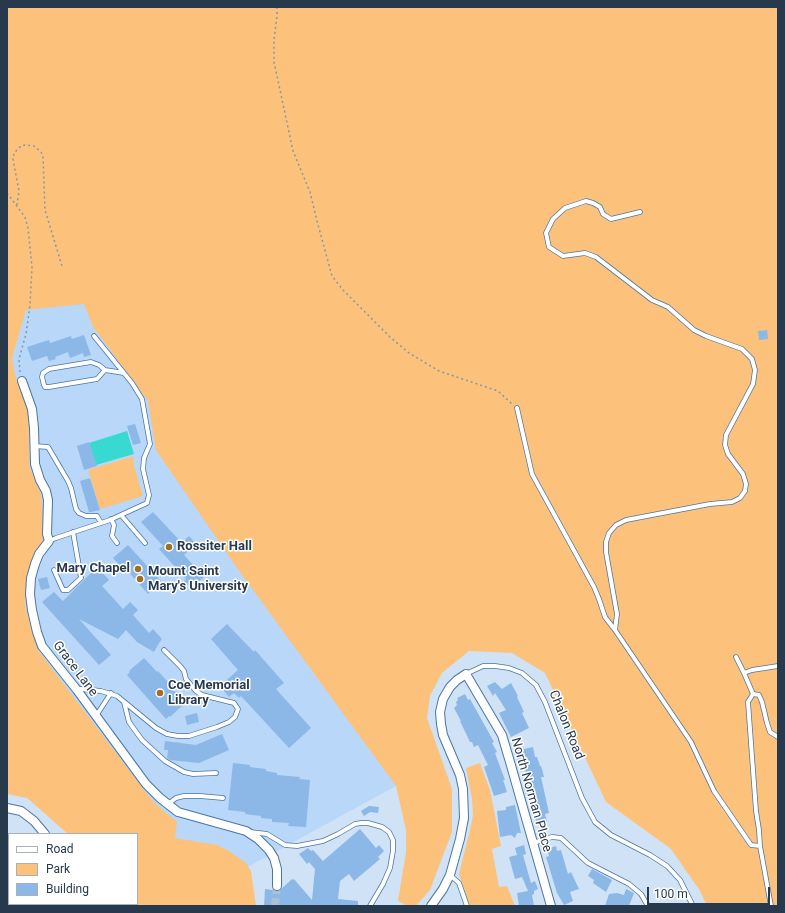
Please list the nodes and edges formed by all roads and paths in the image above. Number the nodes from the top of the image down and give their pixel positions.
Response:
1 (276, 7) edge
2 (7, 193) edge
3 (17, 205) junction
4 (640, 212) dead end
5 (62, 266) dead end
6 (94, 336) dead end
7 (105, 370) junction
8 (124, 373) junction
9 (22, 381) joint
10 (517, 408) joint
11 (34, 446) junction
12 (121, 515) junction
13 (111, 519) junction
14 (101, 523) junction
15 (73, 532) junction
16 (49, 541) junction
17 (117, 543) dead end
18 (145, 543) dead end
19 (54, 570) dead end
20 (615, 630) junction
21 (164, 650) dead end
22 (736, 657) dead end
23 (778, 666) edge
24 (744, 673) junction
25 (466, 674) junction
26 (77, 690) junction
27 (111, 693) junction
28 (753, 694) junction
29 (124, 701) junction
30 (96, 716) junction
31 (778, 736) edge
32 (216, 773) dead end
33 (223, 798) dead end
34 (168, 804) junction
35 (7, 808) edge
36 (246, 831) junction
37 (43, 833) edge
38 (533, 843) junction
39 (760, 846) junction
40 (450, 874) junction
41 (277, 886) tunnel mouth
42 (370, 906) edge
43 (431, 906) edge
44 (467, 906) edge
45 (551, 906) edge
46 (648, 906) edge
47 (693, 906) edge
48 (771, 906) edge

1 - 10 path
2 - 3 path
3 - 5 path
3 - 9 path
4 - 20 lane
6 - 8 lane
7 - 7 lane
7 - 8 lane
8 - 12 lane
9 - 11 street
10 - 20 lane
11 - 14 lane
11 - 16 street
12 - 13 lane
12 - 18 lane
13 - 14 lane
13 - 17 lane
14 - 15 lane
15 - 16 lane
15 - 19 lane
16 - 26 street, Grace Lane
20 - 39 lane
21 - 29 lane
22 - 24 lane
23 - 24 lane
24 - 28 lane
25 - 38 street, North Norman Place
25 - 40 street, Chalon Road
25 - 47 lane, Chalon Road
26 - 27 lane
26 - 30 street, Grace Lane
27 - 29 lane
27 - 30 lane
28 - 31 lane
28 - 39 lane
29 - 32 lane
30 - 34 street, Grace Lane
33 - 34 lane
34 - 36 street, Grace Lane
35 - 37 street
36 - 41 street, Grace Lane
36 - 42 lane
38 - 45 street, North Norman Place
38 - 46 lane
39 - 48 lane
40 - 43 street, Chalon Road
40 - 44 lane

